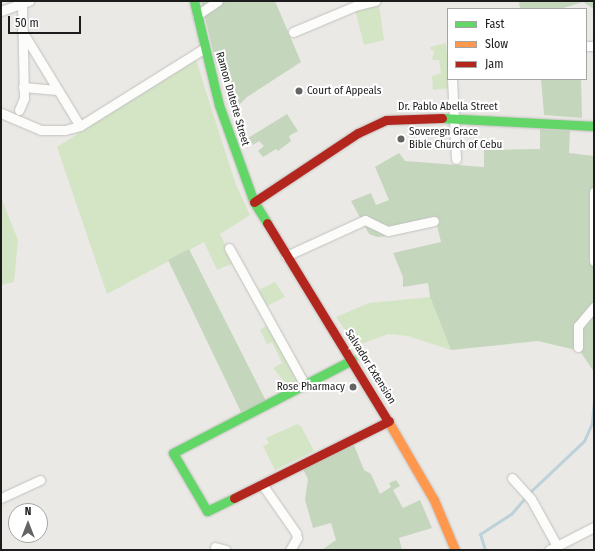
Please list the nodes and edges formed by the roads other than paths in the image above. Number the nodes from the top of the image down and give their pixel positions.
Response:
1 (194, 1) edge
2 (218, 1) edge
3 (376, 1) edge
4 (26, 3) edge
5 (1, 11) edge
6 (197, 15) junction
7 (22, 31) junction
8 (293, 32) dead end
9 (205, 48) junction
10 (452, 80) edge
11 (23, 87) junction
12 (57, 90) junction
13 (19, 110) dead end
14 (1, 113) edge
15 (454, 118) junction
16 (80, 126) junction
17 (594, 126) edge
18 (456, 158) dead end
19 (594, 192) edge
20 (254, 202) junction
21 (434, 221) dead end
22 (229, 248) dead end
23 (286, 256) junction
24 (594, 262) edge
25 (594, 307) edge
26 (578, 347) dead end
27 (352, 360) junction
28 (305, 385) junction
29 (389, 421) junction
30 (512, 478) dead end
31 (40, 480) dead end
32 (262, 484) junction
33 (1, 498) edge
34 (594, 527) edge
35 (215, 547) dead end
36 (553, 548) edge
37 (226, 550) edge
38 (290, 550) edge
39 (455, 550) edge

1 - 6 street, Ramon Duterte Street
2 - 6 street
3 - 8 street
4 - 5 street
4 - 7 street
6 - 9 street, Ramon Duterte Street
7 - 11 street
7 - 12 street
9 - 16 street
9 - 20 street, Ramon Duterte Street
10 - 15 street
11 - 12 street
11 - 13 street
12 - 16 street
14 - 16 street
15 - 17 street, Dr. Pablo Abella Street
15 - 18 street
15 - 20 street, Dr. Pablo Abella Street
19 - 24 street
20 - 23 street, Salvador Extension
21 - 23 street
22 - 28 street
23 - 27 street, Salvador Extension
25 - 26 street
27 - 28 street
27 - 29 street, Salvador Extension
28 - 32 street
29 - 32 street
29 - 39 street, Salvador Extension
30 - 36 street
31 - 33 street
32 - 38 street
34 - 36 street
35 - 37 street

